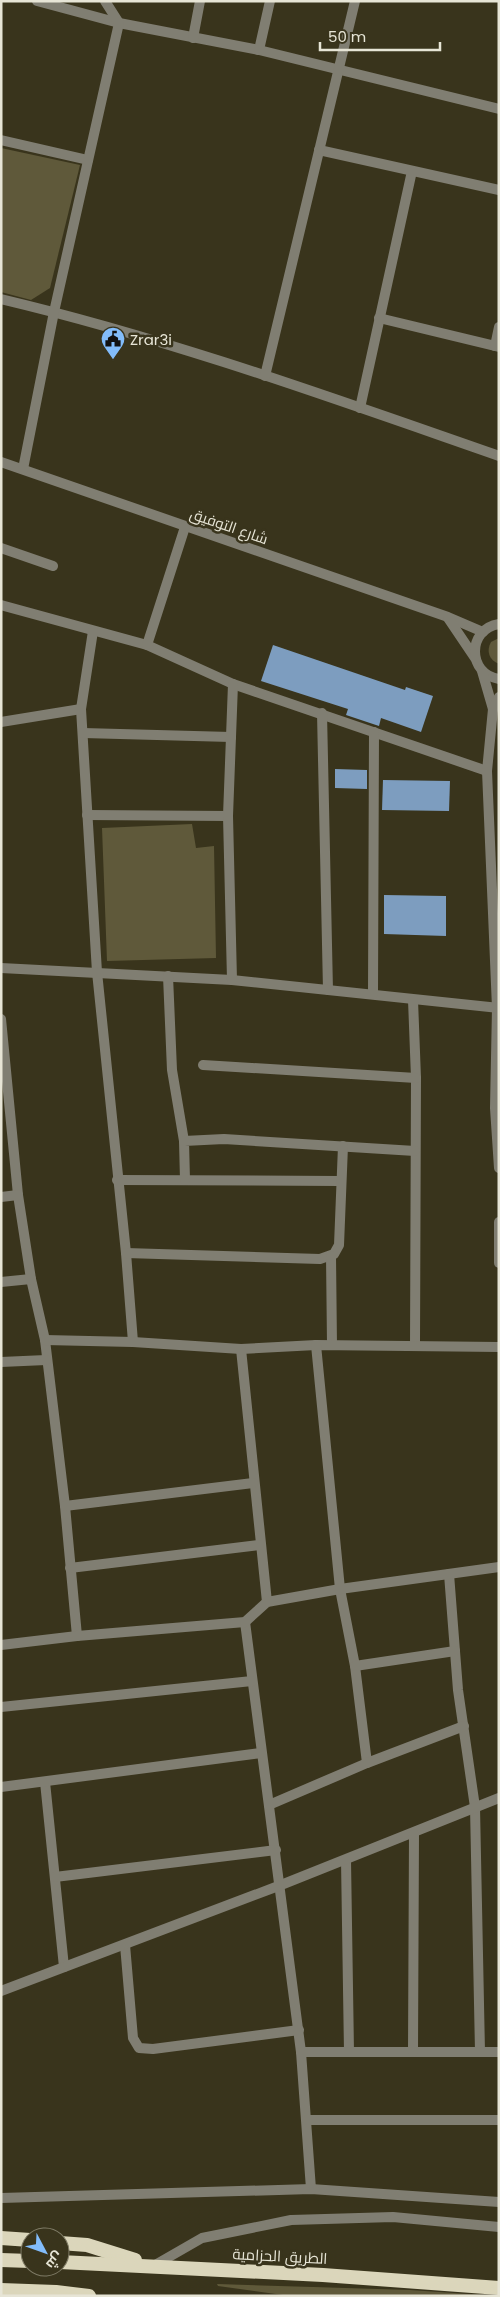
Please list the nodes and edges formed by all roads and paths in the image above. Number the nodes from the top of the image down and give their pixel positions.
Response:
1 (37, 1) edge
2 (105, 1) edge
3 (200, 1) edge
4 (270, 1) edge
5 (355, 1) edge
6 (119, 23) junction
7 (194, 38) junction
8 (260, 50) junction
9 (340, 71) junction
10 (499, 109) edge
11 (1, 140) edge
12 (319, 150) junction
13 (88, 160) junction
14 (412, 171) junction
15 (499, 190) edge
16 (1, 299) edge
17 (54, 312) junction
18 (379, 318) junction
19 (499, 327) edge
20 (497, 346) edge
21 (265, 376) junction
22 (360, 408) junction
23 (499, 456) edge
24 (1, 462) edge
25 (23, 469) junction
26 (185, 527) junction
27 (1, 548) edge
28 (54, 566) dead end
29 (1, 605) edge
30 (448, 617) junction
31 (498, 623) edge
32 (93, 631) junction
33 (483, 632) junction
34 (147, 645) junction
35 (475, 658) junction
36 (482, 671) junction
37 (499, 679) edge
38 (233, 684) junction
39 (499, 697) edge
40 (493, 708) junction
41 (81, 709) junction
42 (322, 713) junction
43 (1, 722) edge
44 (374, 732) junction
45 (83, 733) junction
46 (230, 737) junction
47 (487, 770) junction
48 (87, 815) junction
49 (228, 816) junction
50 (1, 968) edge
51 (97, 972) junction
52 (168, 976) junction
53 (232, 980) junction
54 (328, 990) junction
55 (373, 994) junction
56 (414, 1000) junction
57 (498, 1008) edge
58 (1, 1019) edge
59 (203, 1065) dead end
60 (416, 1078) junction
61 (497, 1108) edge
62 (184, 1141) junction
63 (343, 1146) junction
64 (416, 1151) junction
65 (499, 1168) edge
66 (117, 1180) junction
67 (185, 1180) junction
68 (340, 1181) junction
69 (18, 1195) junction
70 (1, 1196) edge
71 (499, 1222) edge
72 (126, 1253) junction
73 (498, 1255) edge
74 (331, 1256) junction
75 (499, 1263) edge
76 (31, 1278) junction
77 (1, 1282) edge
78 (45, 1340) junction
79 (133, 1342) junction
80 (316, 1345) junction
81 (332, 1345) junction
82 (415, 1346) junction
83 (499, 1347) edge
84 (241, 1349) junction
85 (46, 1360) junction
86 (1, 1362) edge
87 (253, 1483) junction
88 (65, 1506) junction
89 (259, 1545) junction
90 (499, 1567) edge
91 (70, 1568) junction
92 (449, 1574) junction
93 (340, 1589) junction
94 (267, 1602) junction
95 (246, 1622) junction
96 (77, 1636) junction
97 (1, 1645) edge
98 (455, 1651) junction
99 (355, 1666) junction
100 (252, 1681) junction
101 (1, 1707) edge
102 (464, 1726) junction
103 (261, 1754) junction
104 (366, 1763) junction
105 (45, 1782) junction
106 (1, 1787) edge
107 (499, 1798) edge
108 (269, 1805) junction
109 (475, 1807) junction
110 (414, 1834) junction
111 (276, 1850) junction
112 (346, 1860) junction
113 (55, 1877) junction
114 (281, 1886) junction
115 (125, 1945) junction
116 (64, 1967) junction
117 (1, 1991) edge
118 (299, 2030) junction
119 (301, 2052) junction
120 (349, 2052) junction
121 (413, 2052) junction
122 (480, 2052) junction
123 (499, 2052) edge
124 (307, 2120) junction
125 (499, 2120) edge
126 (311, 2189) junction
127 (1, 2198) edge
128 (499, 2202) edge
129 (499, 2227) edge
130 (1, 2238) edge
131 (20, 2239) edge
132 (70, 2244) edge
133 (1, 2260) edge
134 (20, 2261) edge
135 (70, 2262) edge
136 (155, 2266) junction
137 (499, 2288) edge
138 (1, 2290) edge
139 (89, 2296) edge

1 - 6 street
2 - 6 street
3 - 7 street
4 - 8 street
5 - 9 street
6 - 7 street
6 - 13 street
7 - 8 street
8 - 9 street
9 - 10 street
9 - 12 street
11 - 13 street
12 - 14 street
12 - 21 street
13 - 17 street
14 - 15 street
14 - 18 street
16 - 17 street
17 - 21 street
17 - 25 street
18 - 20 street
18 - 22 street
19 - 20 street
21 - 22 street
22 - 23 street
24 - 25 street, شارع التوفيق
25 - 26 street, شارع التوفيق
26 - 30 street, شارع التوفيق
26 - 34 street
27 - 28 street
29 - 32 street
30 - 33 street, شارع التوفيق
30 - 35 street
31 - 33 street
32 - 34 street
32 - 41 street
33 - 35 street
34 - 38 street
35 - 36 street
36 - 37 street
36 - 40 street
38 - 42 street
38 - 46 street
39 - 40 street
40 - 47 street
41 - 43 street
41 - 45 street
42 - 44 street
42 - 54 street
44 - 47 street
44 - 55 street
45 - 46 street
45 - 48 street
46 - 49 street
47 - 57 street
48 - 49 street
48 - 51 street
49 - 53 street
50 - 51 street
51 - 52 street
51 - 66 street
52 - 53 street
52 - 62 street
53 - 54 street
54 - 55 street
55 - 56 street
56 - 57 street
56 - 60 street
57 - 61 street
58 - 69 street
59 - 60 street
60 - 64 street
61 - 65 street
62 - 63 street
62 - 67 street
63 - 64 street
63 - 68 street
64 - 82 street
66 - 67 street
66 - 72 street
67 - 68 street
68 - 74 street
69 - 70 street
69 - 76 street
71 - 73 street
72 - 74 street
72 - 79 street
73 - 75 street
74 - 81 street
76 - 77 street
76 - 78 street
78 - 79 street
78 - 85 street
79 - 84 street
80 - 81 street
80 - 84 street
80 - 93 street
81 - 82 street
82 - 83 street
84 - 87 street
85 - 86 street
85 - 88 street
87 - 88 street
87 - 89 street
88 - 91 street
89 - 91 street
89 - 94 street
90 - 92 street
91 - 96 street
92 - 93 street
92 - 98 street
93 - 94 street
93 - 99 street
94 - 95 street
95 - 96 street
95 - 100 street
96 - 97 street
98 - 99 street
98 - 102 street
99 - 104 street
100 - 101 street
100 - 103 street
102 - 104 street
102 - 109 street
103 - 105 street
103 - 108 street
104 - 108 street
105 - 106 street
105 - 113 street
107 - 109 street
108 - 111 street
109 - 110 street
109 - 122 street
110 - 112 street
110 - 121 street
111 - 113 street
111 - 114 street
112 - 114 street
112 - 120 street
113 - 116 street
114 - 115 street
114 - 118 street
115 - 116 street
115 - 118 street
116 - 117 street
118 - 119 street
119 - 120 street
119 - 124 street
120 - 121 street
121 - 122 street
122 - 123 street
124 - 125 street
124 - 126 street
126 - 127 street
126 - 128 street
129 - 136 street
130 - 131 highway
132 - 136 highway
133 - 134 highway
135 - 136 highway, الطريق الحزامية
136 - 137 highway, الطريق الحزامية
138 - 139 highway

